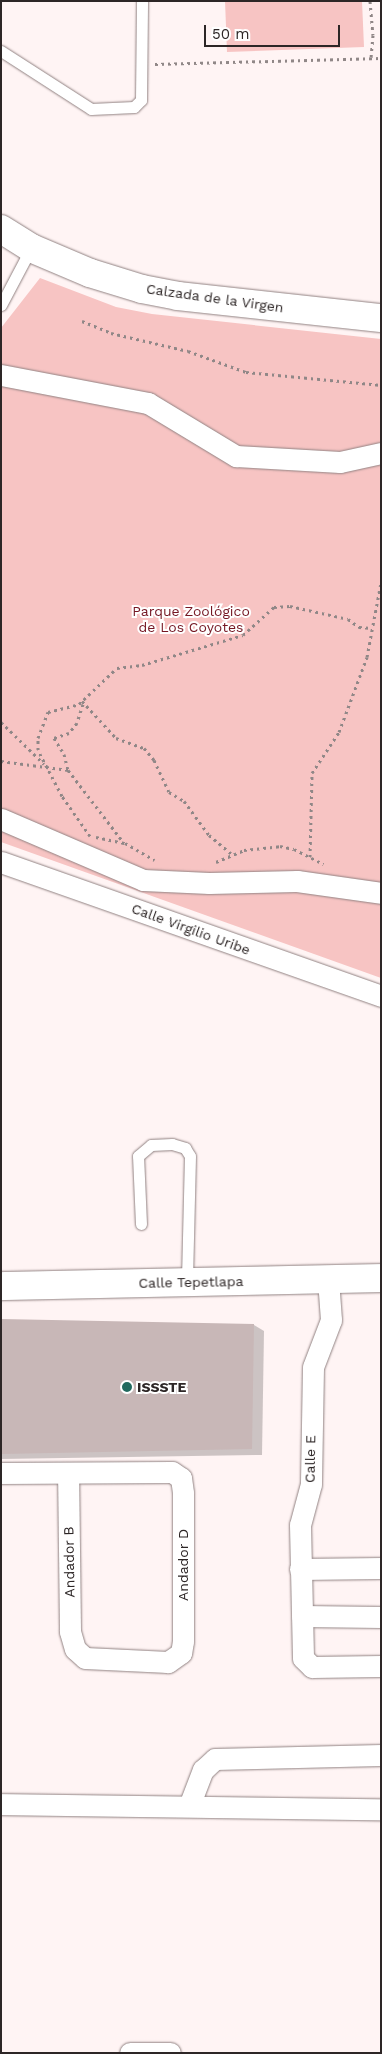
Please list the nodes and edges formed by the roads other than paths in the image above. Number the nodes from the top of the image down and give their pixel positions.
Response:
1 (142, 1) edge
2 (1, 52) edge
3 (1, 229) edge
4 (31, 248) junction
5 (1, 306) edge
6 (381, 318) edge
7 (1, 375) edge
8 (381, 452) edge
9 (1, 819) edge
10 (1, 862) edge
11 (381, 893) edge
12 (381, 996) edge
13 (142, 1224) dead end
14 (381, 1278) edge
15 (328, 1279) junction
16 (187, 1283) junction
17 (1, 1286) edge
18 (1, 1473) edge
19 (68, 1473) junction
20 (381, 1568) edge
21 (300, 1569) junction
22 (302, 1616) junction
23 (381, 1617) edge
24 (181, 1653) joint
25 (381, 1666) edge
26 (381, 1755) edge
27 (1, 1804) edge
28 (189, 1806) junction
29 (381, 1809) edge
30 (130, 2053) edge
31 (170, 2053) edge

1 - 2 lane
3 - 4 main road, Calzada de la Virgen
4 - 5 lane
4 - 6 main road, Calzada de la Virgen
7 - 8 street
9 - 11 street
10 - 12 street, Calle Virgilio Uribe
13 - 16 lane
14 - 15 main road, Calle Tepetlapa
15 - 16 main road, Calle Tepetlapa
15 - 21 street, Calle E
16 - 17 main road, Calle Tepetlapa
18 - 19 street
19 - 24 street, Andador B
19 - 24 street, Andador D
20 - 21 street
21 - 22 street, Calle E
22 - 23 street
22 - 25 street, Calle E
26 - 28 street
27 - 28 street
28 - 29 street
30 - 31 street

